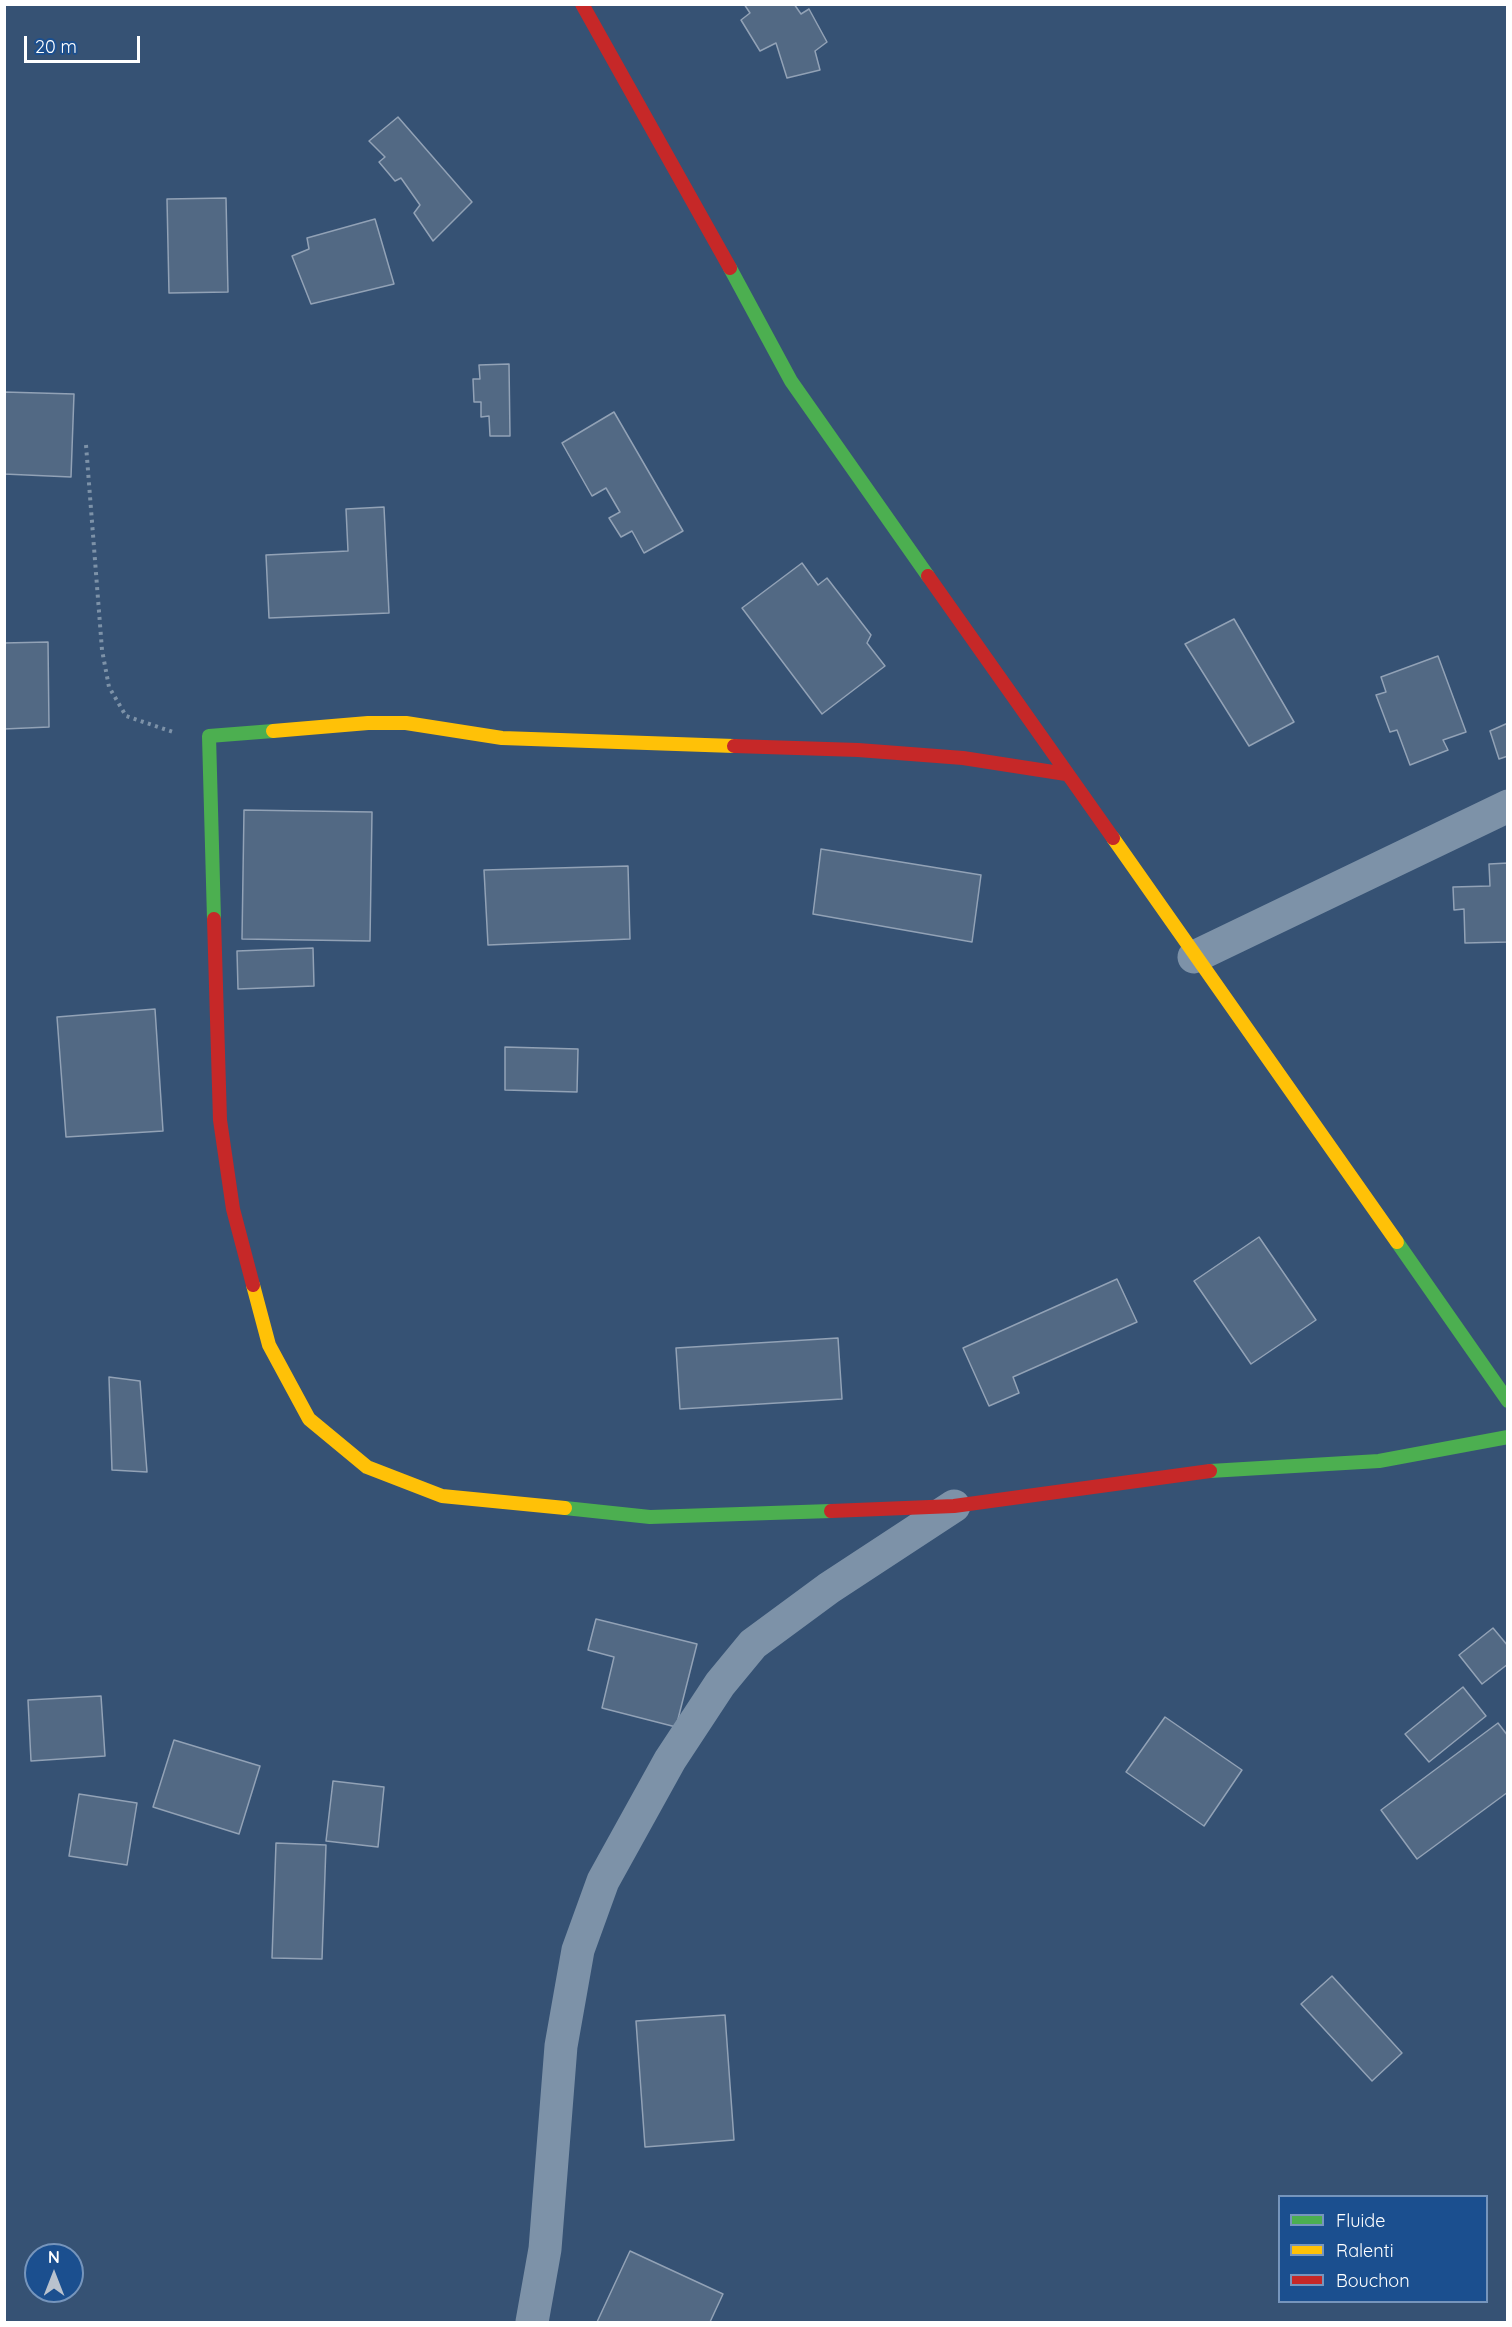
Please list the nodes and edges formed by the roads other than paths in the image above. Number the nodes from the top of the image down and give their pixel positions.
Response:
1 (582, 4) edge
2 (1066, 774) junction
3 (1508, 806) edge
4 (1194, 957) junction
5 (1508, 1401) edge
6 (1508, 1437) edge
7 (954, 1506) junction
8 (532, 2322) edge

1 - 2 street
2 - 4 street
2 - 7 street
3 - 4 street
4 - 5 street
6 - 7 street
7 - 8 street

